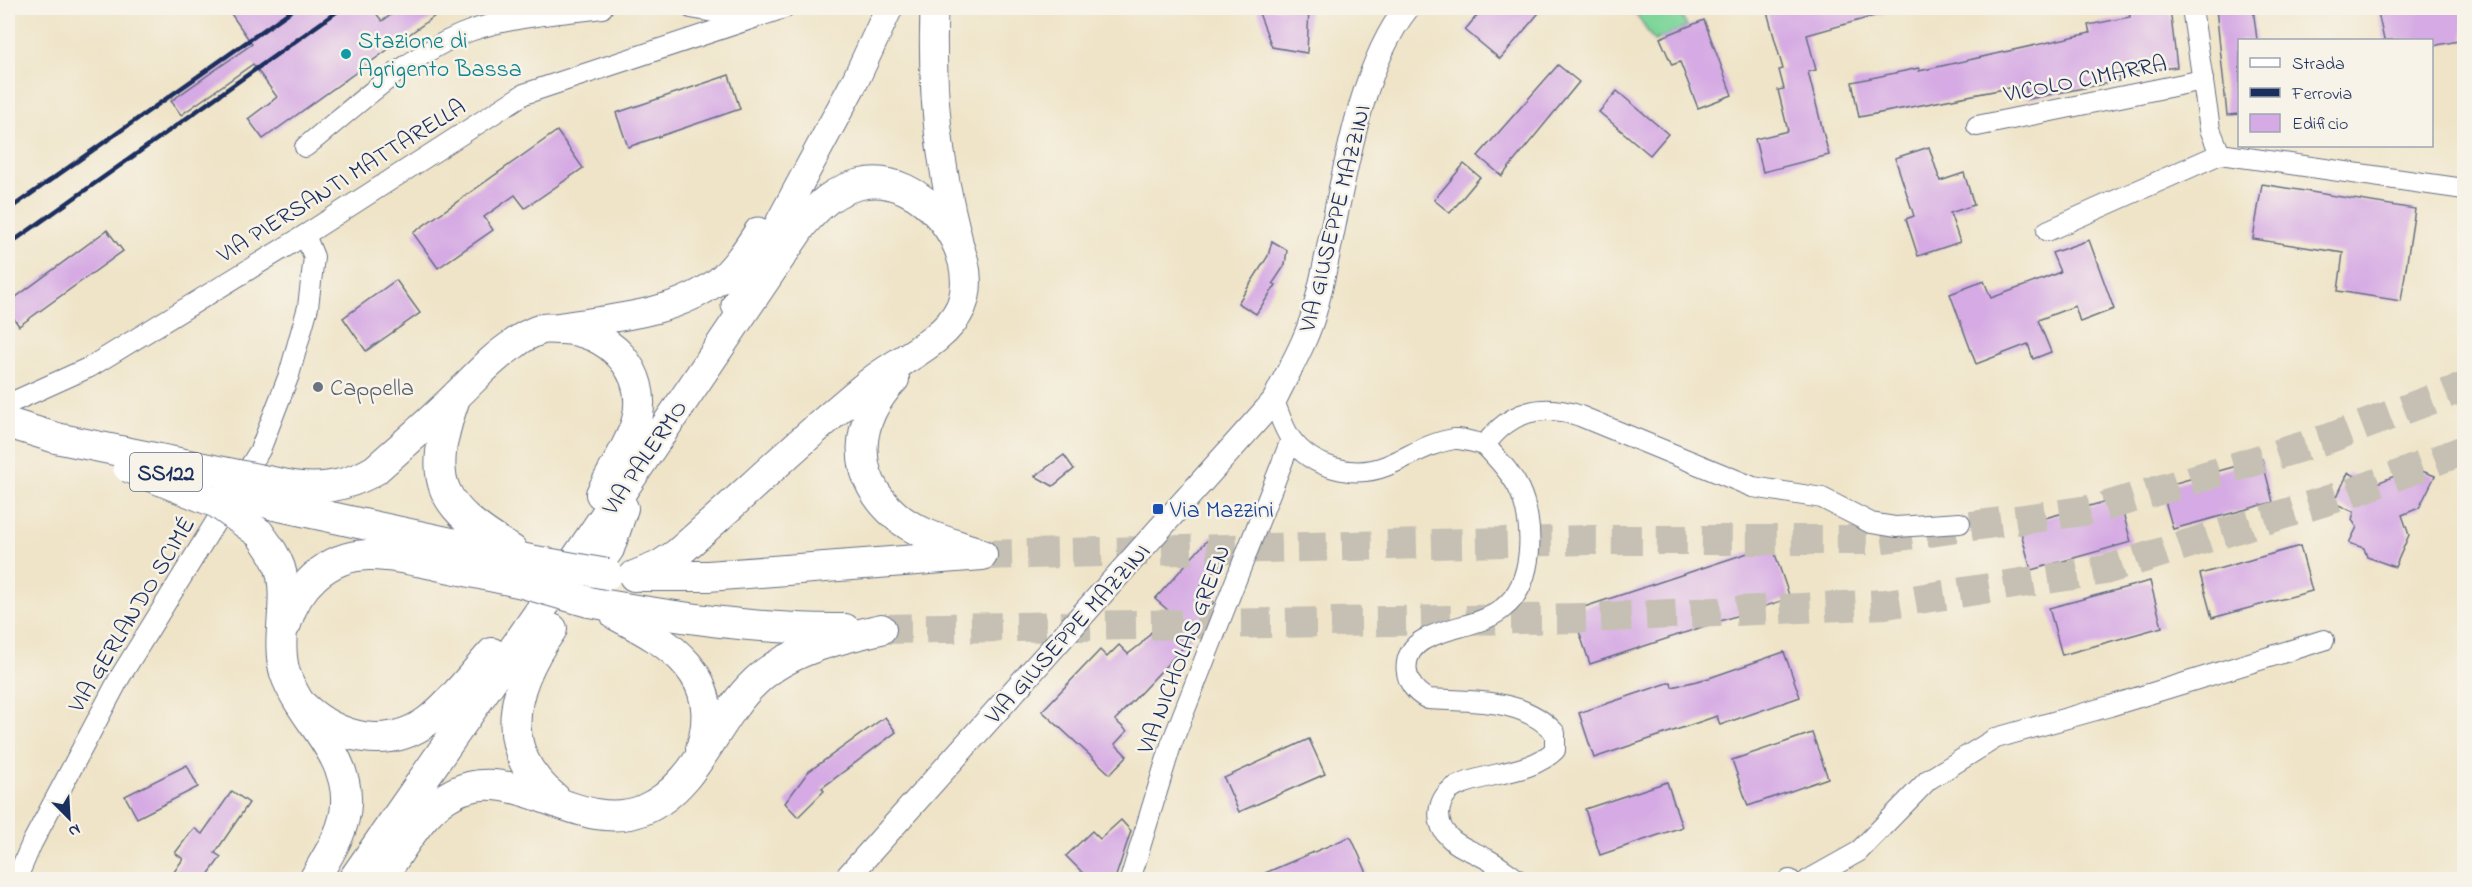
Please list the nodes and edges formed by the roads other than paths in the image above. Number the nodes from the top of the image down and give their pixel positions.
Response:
1 (602, 8) edge
2 (691, 8) edge
3 (784, 8) edge
4 (889, 8) edge
5 (934, 8) edge
6 (1407, 8) edge
7 (2192, 8) edge
8 (750, 19) junction
9 (2203, 80) junction
10 (1977, 126) dead end
11 (823, 139) junction
12 (305, 147) dead end
13 (2220, 154) junction
14 (2464, 189) edge
15 (2047, 231) dead end
16 (305, 235) junction
17 (961, 250) junction
18 (543, 329) junction
19 (931, 340) junction
20 (690, 388) junction
21 (456, 397) junction
22 (1274, 401) junction
23 (8, 404) edge
24 (8, 423) edge
25 (56, 438) junction
26 (1291, 440) junction
27 (1485, 446) junction
28 (638, 467) junction
29 (281, 495) junction
30 (1960, 523) dead end
31 (526, 572) junction
32 (621, 575) junction
33 (563, 578) junction
34 (589, 602) junction
35 (282, 635) junction
36 (2324, 640) dead end
37 (303, 706) junction
38 (696, 764) junction
39 (574, 808) junction
40 (16, 879) edge
41 (314, 879) edge
42 (353, 879) edge
43 (380, 879) edge
44 (845, 879) edge
45 (1130, 879) edge
46 (1518, 879) edge
47 (1808, 879) edge

1 - 12 street
2 - 8 street
3 - 8 street, VIA PIERSANTI MATTARELLA
4 - 11 main road, VIA PALERMO
5 - 17 main road
6 - 22 street, VIA GIUSEPPE MAZZINI
7 - 9 street
8 - 16 street, VIA PIERSANTI MATTARELLA
9 - 10 street, VICOLO CIMARRA
9 - 13 street
11 - 18 main road
11 - 20 main road, VIA PALERMO
13 - 14 street
13 - 15 street
16 - 23 street, VIA PIERSANTI MATTARELLA
16 - 40 street, VIA GERLANDO SCIMÉ
17 - 19 main road
17 - 20 main road
18 - 21 main road
18 - 33 main road
19 - 32 main road
19 - 32 main road
20 - 28 main road, VIA PALERMO
21 - 29 main road
21 - 31 main road
22 - 26 street
22 - 44 street, VIA GIUSEPPE MAZZINI
24 - 25 main road
25 - 29 main road, bridge
25 - 35 main road, bridge
26 - 27 street
26 - 45 street, VIA NICHOLAS GREEN
27 - 30 street
27 - 46 street
28 - 33 main road, VIA PALERMO
28 - 39 main road
29 - 31 main road
31 - 32 main road, bridge
31 - 34 main road, bridge
31 - 35 main road
33 - 37 main road
33 - 42 main road, VIA PALERMO
34 - 38 main road
34 - 38 main road
35 - 37 main road
36 - 47 street
37 - 41 main road
38 - 39 main road
39 - 43 main road

